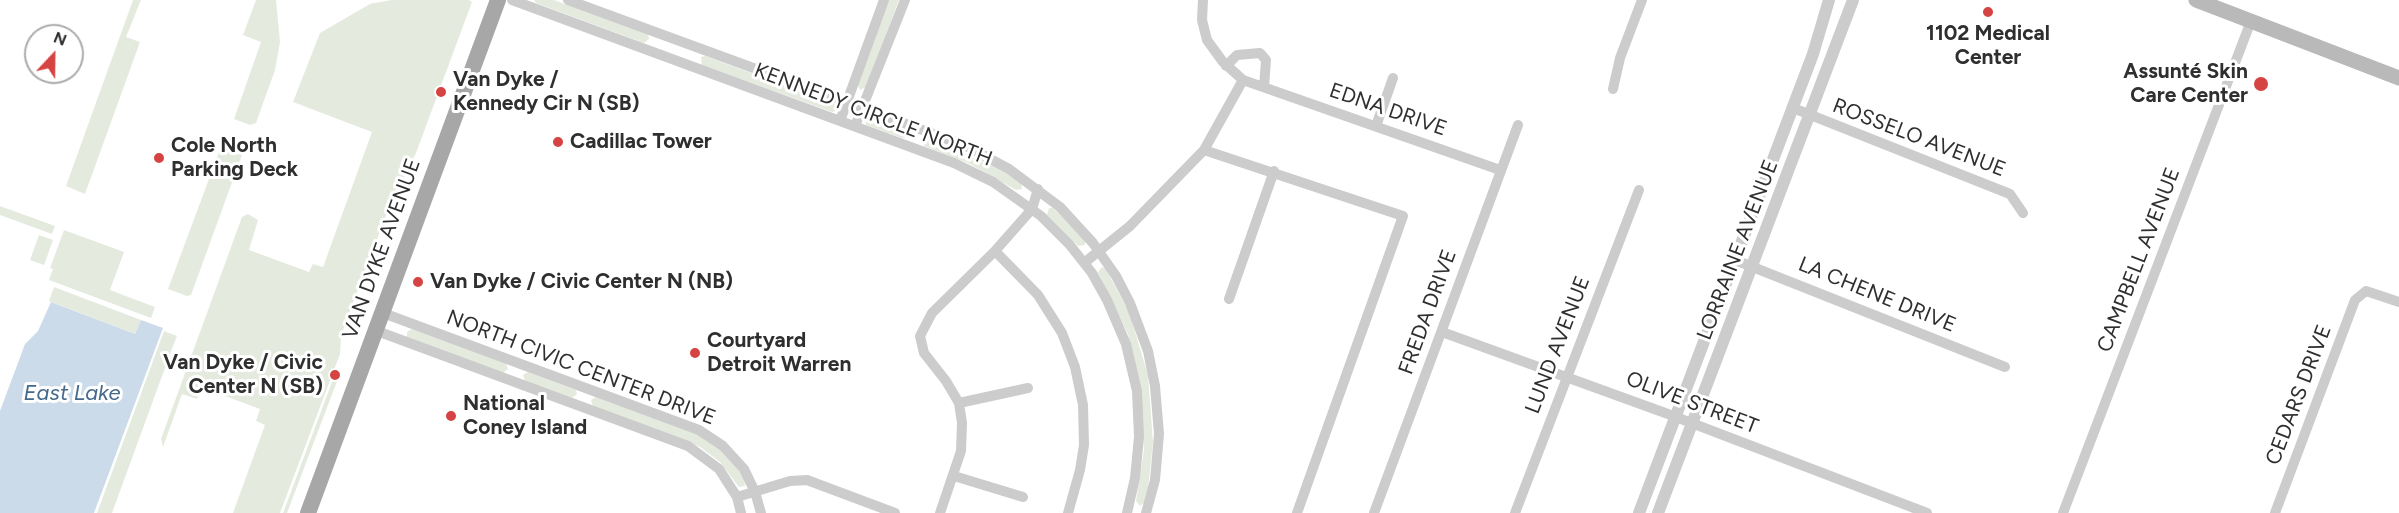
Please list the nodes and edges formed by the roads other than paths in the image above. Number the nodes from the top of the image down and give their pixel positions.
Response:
1 (498, 0) edge
2 (512, 0) edge
3 (568, 0) edge
4 (884, 0) edge
5 (905, 0) edge
6 (1203, 0) edge
7 (1642, 0) edge
8 (1829, 0) edge
9 (1853, 0) edge
10 (2196, 0) edge
11 (2251, 21) junction
12 (661, 34) junction
13 (696, 47) junction
14 (654, 53) junction
15 (690, 66) junction
16 (1226, 66) junction
17 (1393, 78) dead end
18 (2399, 78) edge
19 (1243, 80) junction
20 (1264, 87) junction
21 (1613, 89) dead end
22 (845, 102) junction
23 (864, 108) junction
24 (1793, 108) junction
25 (1810, 114) junction
26 (840, 121) junction
27 (1518, 125) dead end
28 (855, 126) junction
29 (1376, 126) junction
30 (919, 128) junction
31 (912, 147) junction
32 (1204, 150) junction
33 (1500, 170) junction
34 (1274, 171) junction
35 (1038, 189) junction
36 (1639, 190) dead end
37 (1032, 209) junction
38 (2023, 213) dead end
39 (995, 251) junction
40 (1100, 252) junction
41 (1735, 260) junction
42 (1084, 263) junction
43 (1752, 267) junction
44 (1229, 299) dead end
45 (2399, 302) edge
46 (383, 313) junction
47 (376, 331) junction
48 (1442, 332) junction
49 (2005, 367) dead end
50 (1567, 378) junction
51 (1028, 387) dead end
52 (959, 403) junction
53 (1675, 417) junction
54 (1693, 423) junction
55 (954, 476) junction
56 (755, 492) junction
57 (736, 497) junction
58 (1023, 497) dead end
59 (1129, 512) edge
60 (308, 513) edge
61 (741, 513) edge
62 (761, 513) edge
63 (895, 513) edge
64 (940, 513) edge
65 (1068, 513) edge
66 (1146, 513) edge
67 (1297, 513) edge
68 (1374, 513) edge
69 (1515, 513) edge
70 (1639, 513) edge
71 (1659, 513) edge
72 (1927, 513) edge
73 (2063, 513) edge
74 (2275, 513) edge

1 - 46 main road, VAN DYKE AVENUE
2 - 14 street, KENNEDY CIRCLE NORTH
3 - 12 street, KENNEDY CIRCLE NORTH
4 - 22 street
5 - 23 street
6 - 16 street
7 - 21 street
8 - 24 street, LORRAINE AVENUE
9 - 25 street, LORRAINE AVENUE
10 - 11 main road
11 - 18 main road
11 - 73 street, CAMPBELL AVENUE
12 - 13 street, KENNEDY CIRCLE NORTH
12 - 14 street
13 - 15 street
13 - 22 street, KENNEDY CIRCLE NORTH
14 - 15 street, KENNEDY CIRCLE NORTH
15 - 26 street, KENNEDY CIRCLE NORTH
16 - 19 street
16 - 20 street
17 - 29 street
19 - 20 street, EDNA DRIVE
19 - 32 street
20 - 29 street, EDNA DRIVE
22 - 23 street, KENNEDY CIRCLE NORTH
22 - 26 street
23 - 28 street
23 - 30 street, KENNEDY CIRCLE NORTH
24 - 25 street, ROSSELO AVENUE
24 - 41 street, LORRAINE AVENUE
25 - 38 street, ROSSELO AVENUE
25 - 43 street, LORRAINE AVENUE
26 - 28 street, KENNEDY CIRCLE NORTH
27 - 33 street, FREDA DRIVE
28 - 31 street, KENNEDY CIRCLE NORTH
29 - 33 street, EDNA DRIVE
30 - 31 street
30 - 35 street, KENNEDY CIRCLE NORTH
31 - 37 street, KENNEDY CIRCLE NORTH
32 - 34 street
32 - 40 street
33 - 48 street, FREDA DRIVE
34 - 44 street
34 - 67 street
35 - 37 street
35 - 40 street, KENNEDY CIRCLE NORTH
36 - 50 street, LUND AVENUE
37 - 39 street
37 - 42 street, KENNEDY CIRCLE NORTH
39 - 52 street
39 - 65 street
40 - 42 street
40 - 66 street, KENNEDY CIRCLE NORTH
41 - 43 street, LA CHENE DRIVE
41 - 53 street, LORRAINE AVENUE
42 - 59 street, KENNEDY CIRCLE NORTH
43 - 49 street, LA CHENE DRIVE
43 - 54 street, LORRAINE AVENUE
45 - 74 street, CEDARS DRIVE
46 - 47 main road, VAN DYKE AVENUE
46 - 56 street, NORTH CIVIC CENTER DRIVE
47 - 57 street, NORTH CIVIC CENTER DRIVE
47 - 60 main road, VAN DYKE AVENUE
48 - 50 street, OLIVE STREET
48 - 68 street, FREDA DRIVE
50 - 53 street, OLIVE STREET
50 - 69 street, LUND AVENUE
51 - 52 street
52 - 55 street
53 - 54 street, OLIVE STREET
53 - 70 street, LORRAINE AVENUE
54 - 71 street, LORRAINE AVENUE
54 - 72 street, OLIVE STREET
55 - 58 street
55 - 64 street
56 - 57 street
56 - 62 street, NORTH CIVIC CENTER DRIVE
56 - 63 street
57 - 61 street, NORTH CIVIC CENTER DRIVE

